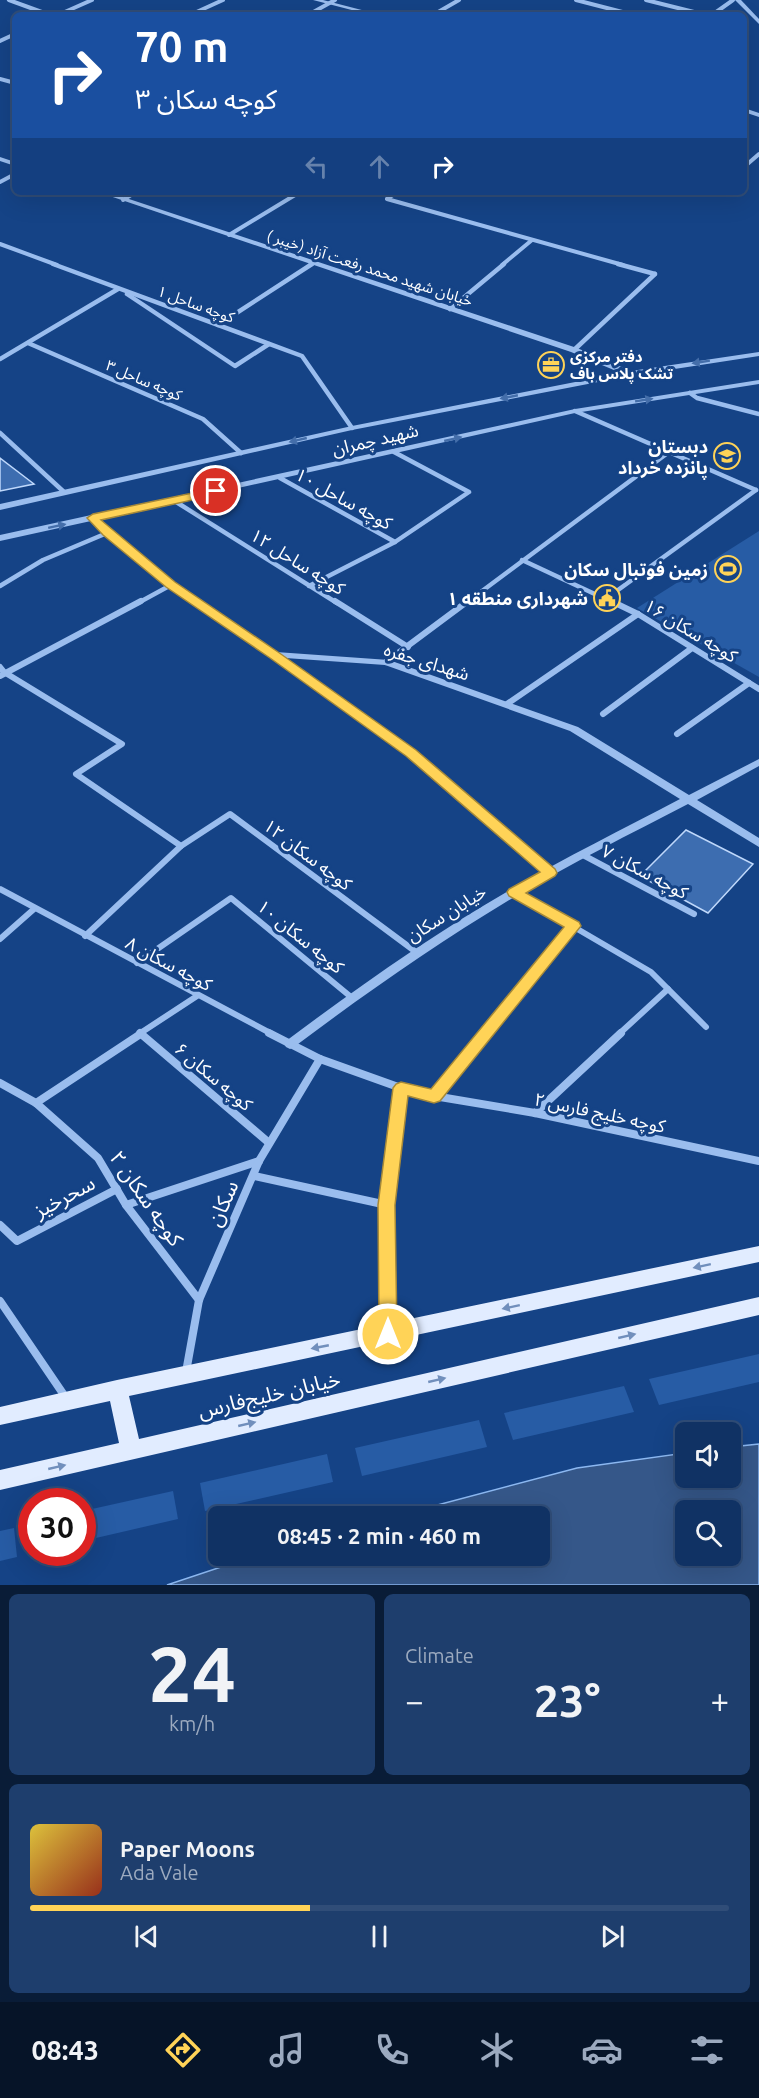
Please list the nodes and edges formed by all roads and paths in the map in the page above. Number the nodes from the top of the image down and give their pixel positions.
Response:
1 (9, 0) edge
2 (92, 0) edge
3 (223, 0) edge
4 (316, 0) edge
5 (459, 0) edge
6 (576, 0) edge
7 (646, 0) edge
8 (733, 0) edge
9 (738, 0) edge
10 (332, 2) edge
11 (42, 12) edge
12 (65, 12) edge
13 (197, 12) edge
14 (314, 12) edge
15 (367, 12) edge
16 (438, 12) edge
17 (622, 12) edge
18 (694, 12) edge
19 (716, 12) edge
20 (759, 22) edge
21 (759, 153) edge
22 (747, 164) edge
23 (109, 195) edge
24 (131, 195) edge
25 (295, 195) edge
26 (393, 195) edge
27 (387, 199) joint
28 (123, 200) junction
29 (229, 235) junction
30 (532, 240) junction
31 (0, 244) edge
32 (314, 263) junction
33 (118, 289) junction
34 (450, 309) junction
35 (218, 325) junction
36 (28, 343) junction
37 (269, 344) junction
38 (574, 350) junction
39 (759, 354) edge
40 (0, 359) edge
41 (629, 374) junction
42 (759, 382) edge
43 (690, 393) junction
44 (576, 411) junction
45 (759, 414) edge
46 (352, 428) junction
47 (0, 434) edge
48 (394, 452) junction
49 (669, 452) junction
50 (242, 453) junction
51 (280, 478) junction
52 (64, 492) junction
53 (173, 500) junction
54 (0, 507) edge
55 (93, 518) junction
56 (107, 533) junction
57 (0, 538) edge
58 (395, 542) junction
59 (522, 560) junction
60 (171, 585) junction
61 (0, 586) edge
62 (309, 586) junction
63 (607, 598) junction
64 (638, 614) junction
65 (408, 647) junction
66 (693, 648) junction
67 (274, 655) junction
68 (386, 662) junction
69 (2, 672) edge
70 (749, 683) junction
71 (759, 689) edge
72 (507, 704) junction
73 (603, 714) dead end
74 (677, 734) dead end
75 (759, 762) edge
76 (691, 800) junction
77 (759, 843) edge
78 (181, 846) junction
79 (583, 855) junction
80 (550, 873) junction
81 (0, 889) edge
82 (514, 892) junction
83 (34, 909) junction
84 (694, 914) dead end
85 (574, 926) junction
86 (85, 936) junction
87 (0, 939) edge
88 (416, 952) junction
89 (137, 963) junction
90 (668, 989) junction
91 (197, 996) junction
92 (351, 997) junction
93 (706, 1028) dead end
94 (140, 1033) junction
95 (290, 1044) junction
96 (320, 1059) junction
97 (2, 1087) edge
98 (401, 1088) junction
99 (434, 1096) junction
100 (36, 1103) junction
101 (535, 1113) junction
102 (268, 1142) junction
103 (259, 1161) junction
104 (759, 1161) edge
105 (254, 1176) junction
106 (117, 1189) junction
107 (126, 1205) junction
108 (387, 1205) junction
109 (0, 1225) edge
110 (759, 1254) edge
111 (199, 1300) junction
112 (0, 1301) edge
113 (759, 1306) edge
114 (388, 1334) junction
115 (186, 1373) junction
116 (117, 1389) junction
117 (68, 1401) junction
118 (0, 1416) edge
119 (131, 1450) junction
120 (0, 1480) edge

1 - 11 street
2 - 12 street
3 - 13 street
4 - 10 street
5 - 16 street
6 - 17 street
7 - 18 street
8 - 19 street
9 - 20 street
10 - 14 street
10 - 15 street
21 - 22 street
23 - 28 street, ( خیبر) خیابان شهید محمد رفعت آزاد
24 - 28 street
25 - 29 street
26 - 27 street
27 - 30 street
28 - 29 street, ( خیبر) خیابان شهید محمد رفعت آزاد
29 - 32 street, ( خیبر) خیابان شهید محمد رفعت آزاد
30 - 34 street
30 - 38 street
31 - 33 street, کوچه ساحل ۱
32 - 34 street, ( خیبر) خیابان شهید محمد رفعت آزاد
32 - 35 street
33 - 35 street, کوچه ساحل ۱
33 - 36 street
33 - 37 street
34 - 38 street, ( خیبر) خیابان شهید محمد رفعت آزاد
35 - 37 street, کوچه ساحل ۱
36 - 40 street
36 - 50 street, کوچه ساحل ۳
37 - 46 street, کوچه ساحل ۱
38 - 41 street, ( خیبر) خیابان شهید محمد رفعت آزاد
39 -> 41 street, شهید چمران
41 -> 46 street, شهید چمران
42 - 43 street, شهید چمران
44 -> 43 street, شهید چمران
43 - 45 street
48 -> 44 street, شهید چمران
44 - 49 street
46 -> 50 street, شهید چمران
47 - 52 street
48 - 51 street, شهید چمران
48 - 58 street
49 - 59 street
49 - 63 street
50 - 52 street, شهید چمران
51 - 53 street, شهید چمران
51 - 58 street, کوچه ساحل ۱۰
52 - 54 street, شهید چمران
53 - 55 street, شهید چمران
53 - 62 street, کوچه ساحل ۱۲
55 - 56 street
57 -> 55 street, شهید چمران
56 - 60 street
56 - 61 street
58 - 62 street
59 - 63 street, کوچه سکان ۱۶
59 - 65 street
60 - 67 street
60 - 69 street
62 - 65 street, کوچه ساحل ۱۲
63 - 64 street, کوچه سکان ۱۶
64 - 66 street, کوچه سکان ۱۶
64 - 72 street
65 - 68 street
66 - 70 street, کوچه سکان ۱۶
66 - 73 street
67 - 68 street, شهدای جفره
67 - 80 street
68 - 72 street, شهدای جفره
69 - 78 street
70 - 71 street, کوچه سکان ۱۶
70 - 74 street
72 - 76 street, شهدای جفره
75 - 76 street, خیابان سکان
76 - 77 street, شهدای جفره
76 - 79 street, خیابان سکان
78 - 86 street
78 - 88 street, کوچه سکان ۱۲
79 - 80 street, خیابان سکان
79 - 84 street, کوچه سکان ۷
80 - 82 street, خیابان سکان
81 - 83 street, کوچه سکان ۸
82 - 85 street
82 - 88 street, خیابان سکان
83 - 86 street, کوچه سکان ۸
83 - 87 street
85 - 90 street
85 - 99 street
86 - 89 street, کوچه سکان ۸
88 - 92 street, خیابان سکان
89 - 91 street, کوچه سکان ۸
89 - 92 street, کوچه سکان ۱۰
90 - 93 street
90 - 101 street
91 - 94 street
91 - 95 street, کوچه سکان ۸
92 - 95 street, خیابان سکان
94 - 100 street
94 - 102 street, کوچه سکان ۶
95 - 96 street, کوچه سکان ۸
96 - 98 street, کوچه سکان ۸
96 - 102 street, سکان
97 - 100 street, کوچه سکان ۲
98 - 99 street, کوچه خلیج فارس ۲
98 - 108 street
99 - 101 street, کوچه خلیج فارس ۲
100 - 106 street, کوچه سکان ۲
101 - 104 street, کوچه خلیج فارس ۲
102 - 103 street, سکان
103 - 105 street, سکان
103 - 107 street
105 - 108 street
105 - 111 street, سکان
106 - 107 street, کوچه سکان ۲
106 - 109 street, سحرخیز
107 - 111 street, کوچه سکان ۲
108 - 114 street
110 -> 114 main road, خیابان خلیج‌فارس
111 - 115 street, سکان
112 - 117 street
119 -> 113 main road, خیابان خلیج‌فارس
114 -> 115 main road, خیابان خلیج‌فارس
115 - 116 main road, خیابان خلیج‌فارس
116 - 117 main road, خیابان خلیج‌فارس
116 - 119 main road
117 - 118 main road, خیابان خلیج‌فارس
120 -> 119 main road, خیابان خلیج‌فارس

